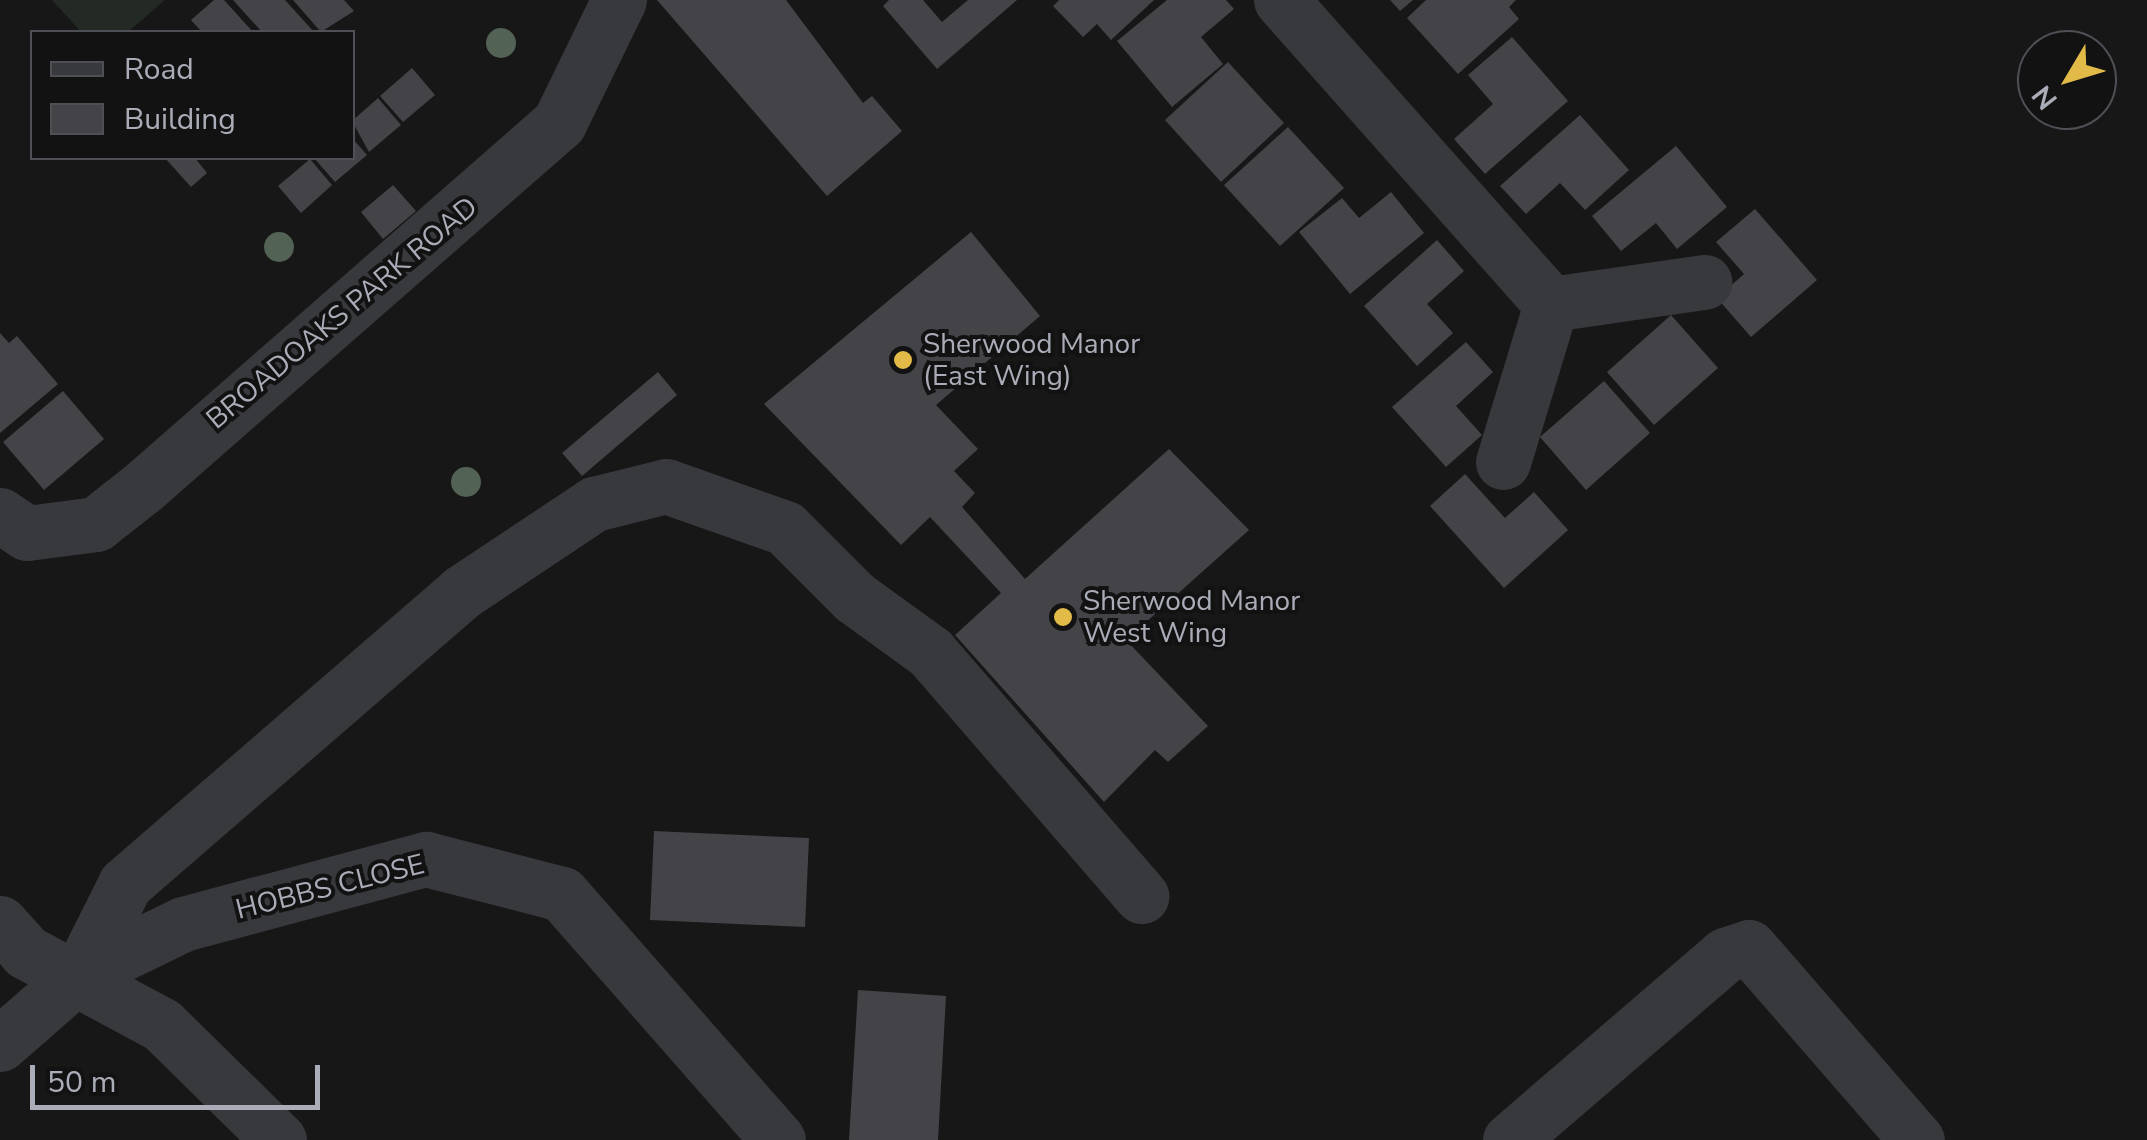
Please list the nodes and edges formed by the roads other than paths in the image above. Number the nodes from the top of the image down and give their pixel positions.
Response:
1 (619, 0) edge
2 (1280, 0) edge
3 (1704, 282) dead end
4 (1550, 304) junction
5 (1502, 462) dead end
6 (0, 514) edge
7 (1141, 896) dead end
8 (0, 923) edge
9 (80, 974) junction
10 (0, 1044) edge
11 (279, 1140) edge
12 (778, 1140) edge
13 (1510, 1140) edge
14 (1917, 1140) edge

1 - 6 street, BROADOAKS PARK ROAD
2 - 4 street
3 - 4 street
4 - 5 street
7 - 9 street
8 - 9 street
9 - 10 street, HOBBS CLOSE
9 - 11 street
9 - 12 street, HOBBS CLOSE
13 - 14 street

